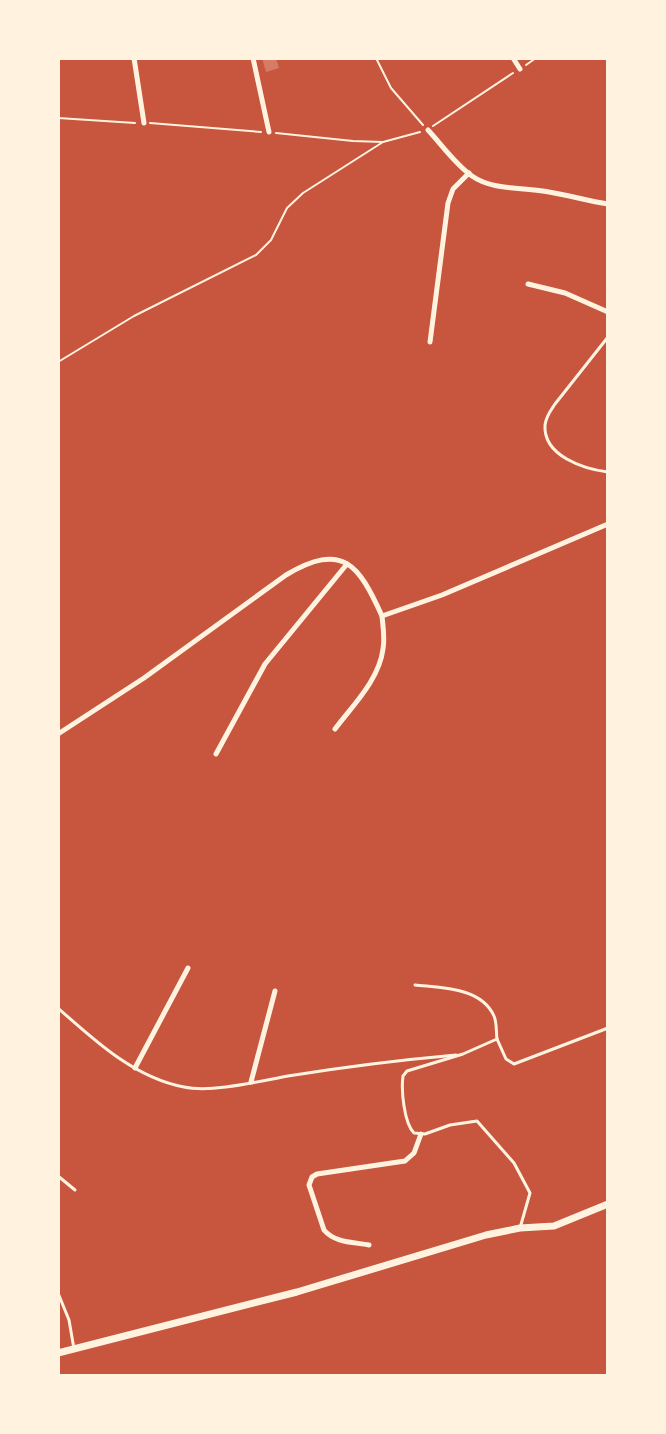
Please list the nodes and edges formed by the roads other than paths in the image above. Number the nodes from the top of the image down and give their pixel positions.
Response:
1 (134, 58) edge
2 (253, 58) edge
3 (513, 58) edge
4 (520, 69) road end
5 (144, 123) road end
6 (428, 130) road end
7 (269, 132) road end
8 (469, 174) junction
9 (608, 204) edge
10 (528, 284) dead end
11 (608, 312) edge
12 (608, 337) edge
13 (430, 342) dead end
14 (608, 472) edge
15 (608, 524) edge
16 (347, 564) junction
17 (382, 616) junction
18 (334, 729) dead end
19 (58, 735) edge
20 (216, 754) dead end
21 (188, 968) dead end
22 (415, 985) dead end
23 (275, 991) dead end
24 (58, 1008) edge
25 (608, 1028) edge
26 (497, 1039) junction
27 (463, 1054) junction
28 (135, 1068) junction
29 (251, 1082) junction
30 (421, 1134) junction
31 (58, 1176) edge
32 (75, 1190) dead end
33 (608, 1204) edge
34 (520, 1228) junction
35 (369, 1245) dead end
36 (58, 1293) edge
37 (74, 1349) junction
38 (58, 1353) edge

1 - 5 street
2 - 7 street
3 - 4 street
6 - 8 street
8 - 9 street
8 - 13 street
10 - 11 street
12 - 14 lane
15 - 17 street
16 - 17 street
16 - 19 street
16 - 20 street
17 - 18 street
21 - 28 street
22 - 26 lane
23 - 29 street
24 - 28 lane
25 - 26 lane
26 - 27 lane
27 - 29 lane
27 - 30 lane
28 - 29 lane
30 - 34 lane
30 - 35 street
31 - 32 lane
33 - 34 street
34 - 37 street
36 - 37 lane
37 - 38 street

